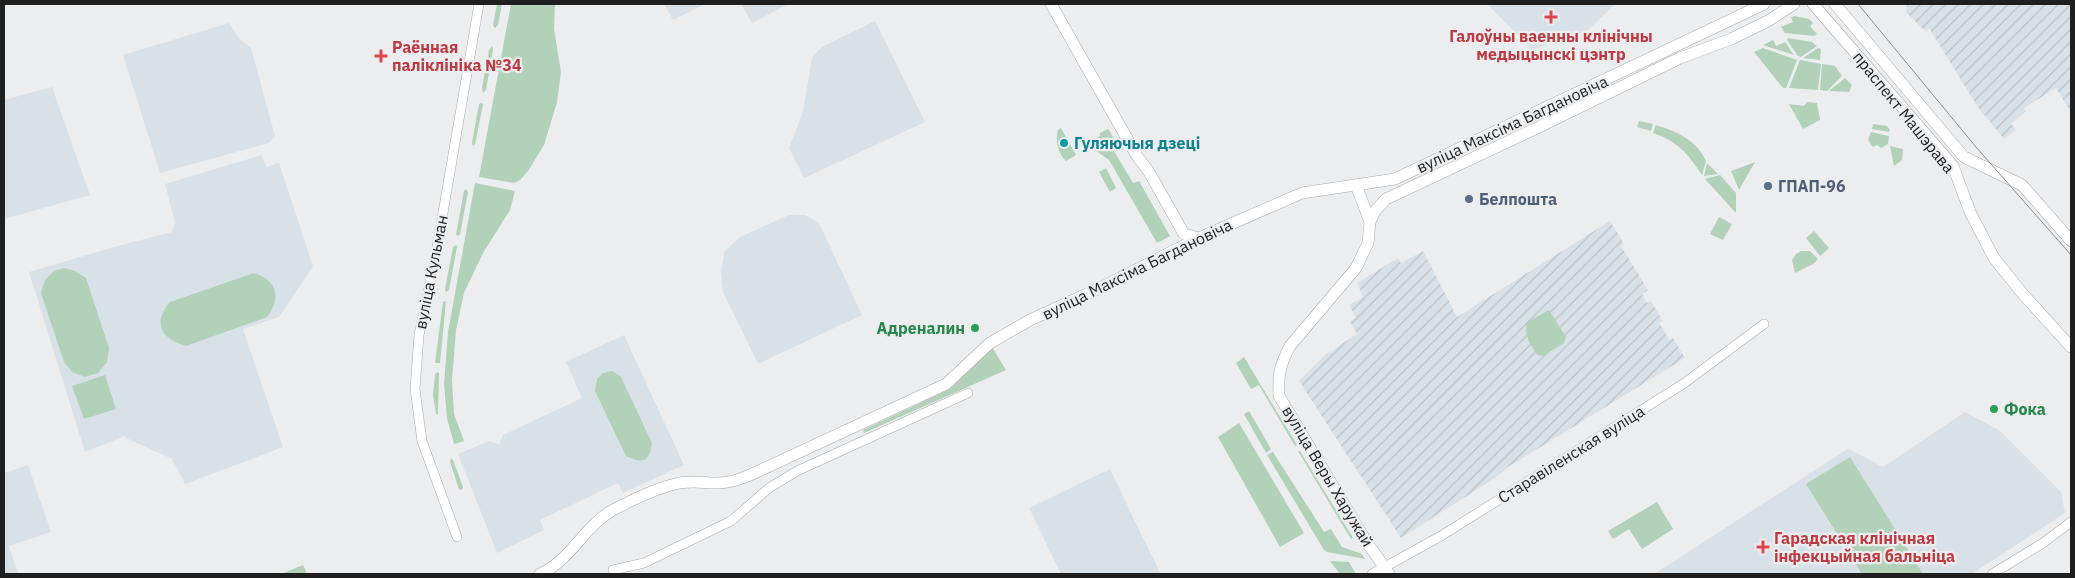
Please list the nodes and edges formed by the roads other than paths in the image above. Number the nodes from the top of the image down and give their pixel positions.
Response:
1 (479, 4) edge
2 (1051, 4) edge
3 (1764, 4) edge
4 (1794, 4) edge
5 (1813, 4) edge
6 (1836, 4) edge
7 (1576, 93) junction
8 (1584, 106) junction
9 (1959, 152) junction
10 (1138, 156) junction
11 (1948, 162) junction
12 (1356, 185) junction
13 (1386, 198) joint
14 (1370, 222) junction
15 (1199, 238) junction
16 (2071, 241) edge
17 (1177, 249) junction
18 (1764, 324) dead end
19 (2071, 347) edge
20 (968, 393) dead end
21 (2071, 522) edge
22 (457, 537) dead end
23 (613, 570) dead end
24 (1387, 571) edge
25 (540, 574) edge
26 (1372, 574) edge
27 (1992, 574) edge

1 - 22 street, вуліца Кульман
2 - 10 main road
3 - 7 main road, вуліца Максіма Багдановіча
4 - 8 main road, вуліца Максіма Багдановіча
5 - 11 main road, праспект Машэрава
6 - 9 main road, праспект Машэрава
7 - 8 main road
7 - 12 main road, вуліца Максіма Багдановіча
8 - 13 main road, вуліца Максіма Багдановіча
9 - 11 main road
9 - 16 main road, праспект Машэрава
10 - 15 main road
10 - 17 main road
11 - 19 main road, праспект Машэрава
12 - 14 main road
12 - 15 main road, вуліца Максіма Багдановіча
13 - 14 main road, вуліца Веры Харужай
14 - 24 main road, вуліца Веры Харужай
15 - 17 main road, вуліца Максіма Багдановіча
17 - 25 main road, вуліца Максіма Багдановіча
18 - 24 street, Старавіленская вуліца
20 - 23 street
21 - 27 street
24 - 26 street, Старавіленская вуліца

